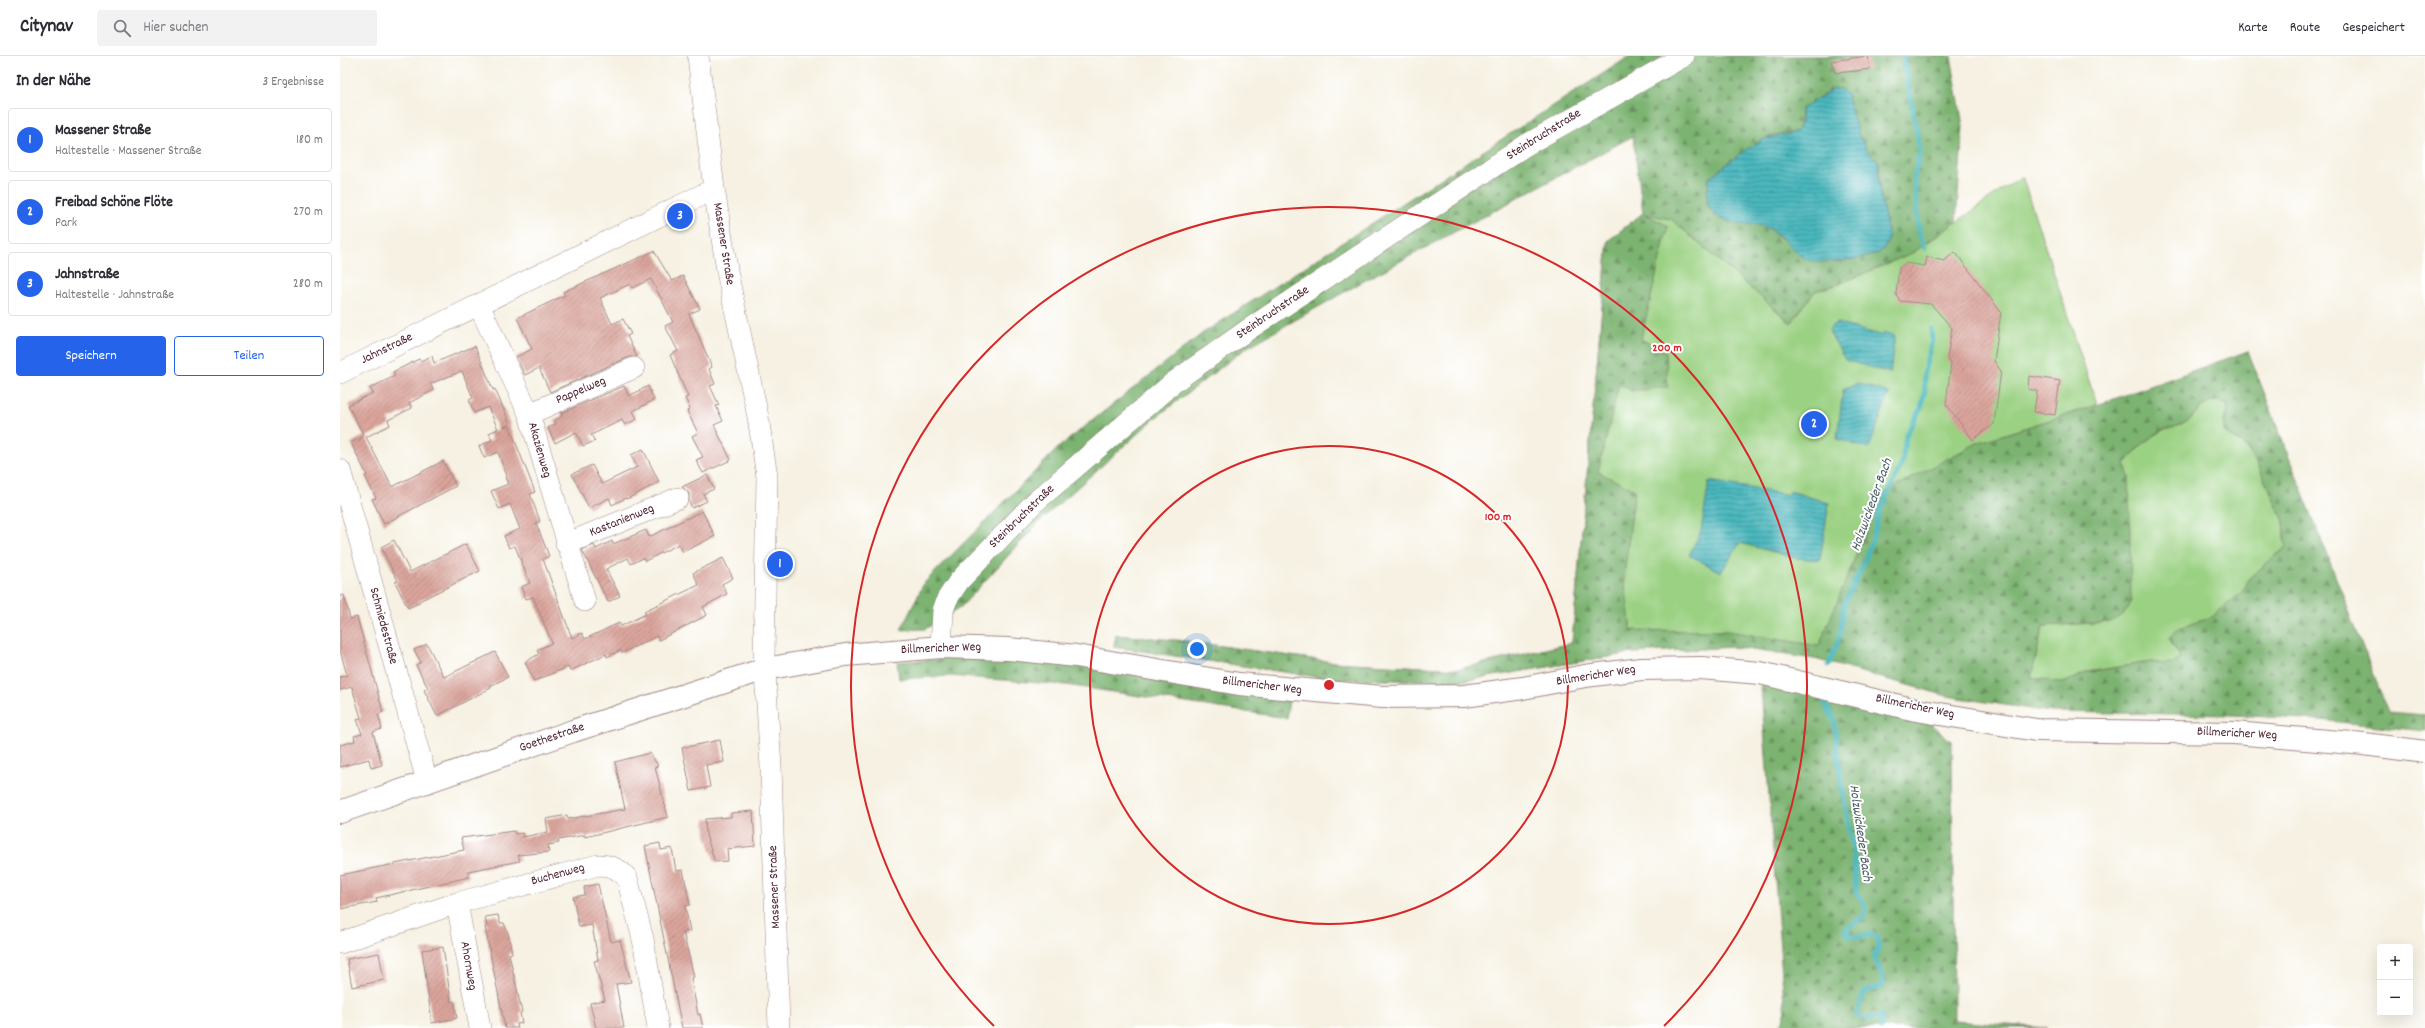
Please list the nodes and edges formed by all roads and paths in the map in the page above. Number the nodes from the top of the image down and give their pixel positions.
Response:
1 (698, 56) edge
2 (1684, 56) edge
3 (714, 189) junction
4 (478, 305) junction
5 (634, 368) dead end
6 (340, 373) edge
7 (529, 414) junction
8 (340, 470) edge
9 (678, 498) dead end
10 (566, 544) junction
11 (585, 601) dead end
12 (941, 647) junction
13 (765, 669) junction
14 (2425, 752) edge
15 (427, 781) junction
16 (340, 812) edge
17 (457, 903) junction
18 (340, 942) edge
19 (480, 1028) edge
20 (658, 1028) edge
21 (779, 1028) edge

1 - 3 street, Massener Straße
2 - 12 street, Steinbruchstraße
3 - 4 street, Jahnstraße
3 - 13 street, Massener Straße
4 - 6 street, Jahnstraße
4 - 7 street, Akazienweg
5 - 7 street, Pappelweg
7 - 10 street, Akazienweg
8 - 15 street, Schmiedestraße
9 - 10 street, Kastanienweg
10 - 11 street, Akazienweg
12 - 13 main road, Billmericher Weg
12 - 14 main road, Billmericher Weg
13 - 15 main road, Goethestraße
13 - 21 street, Massener Straße
15 - 16 main road, Goethestraße
17 - 18 street, Buchenweg
17 - 19 street, Ahornweg
17 - 20 street, Buchenweg

